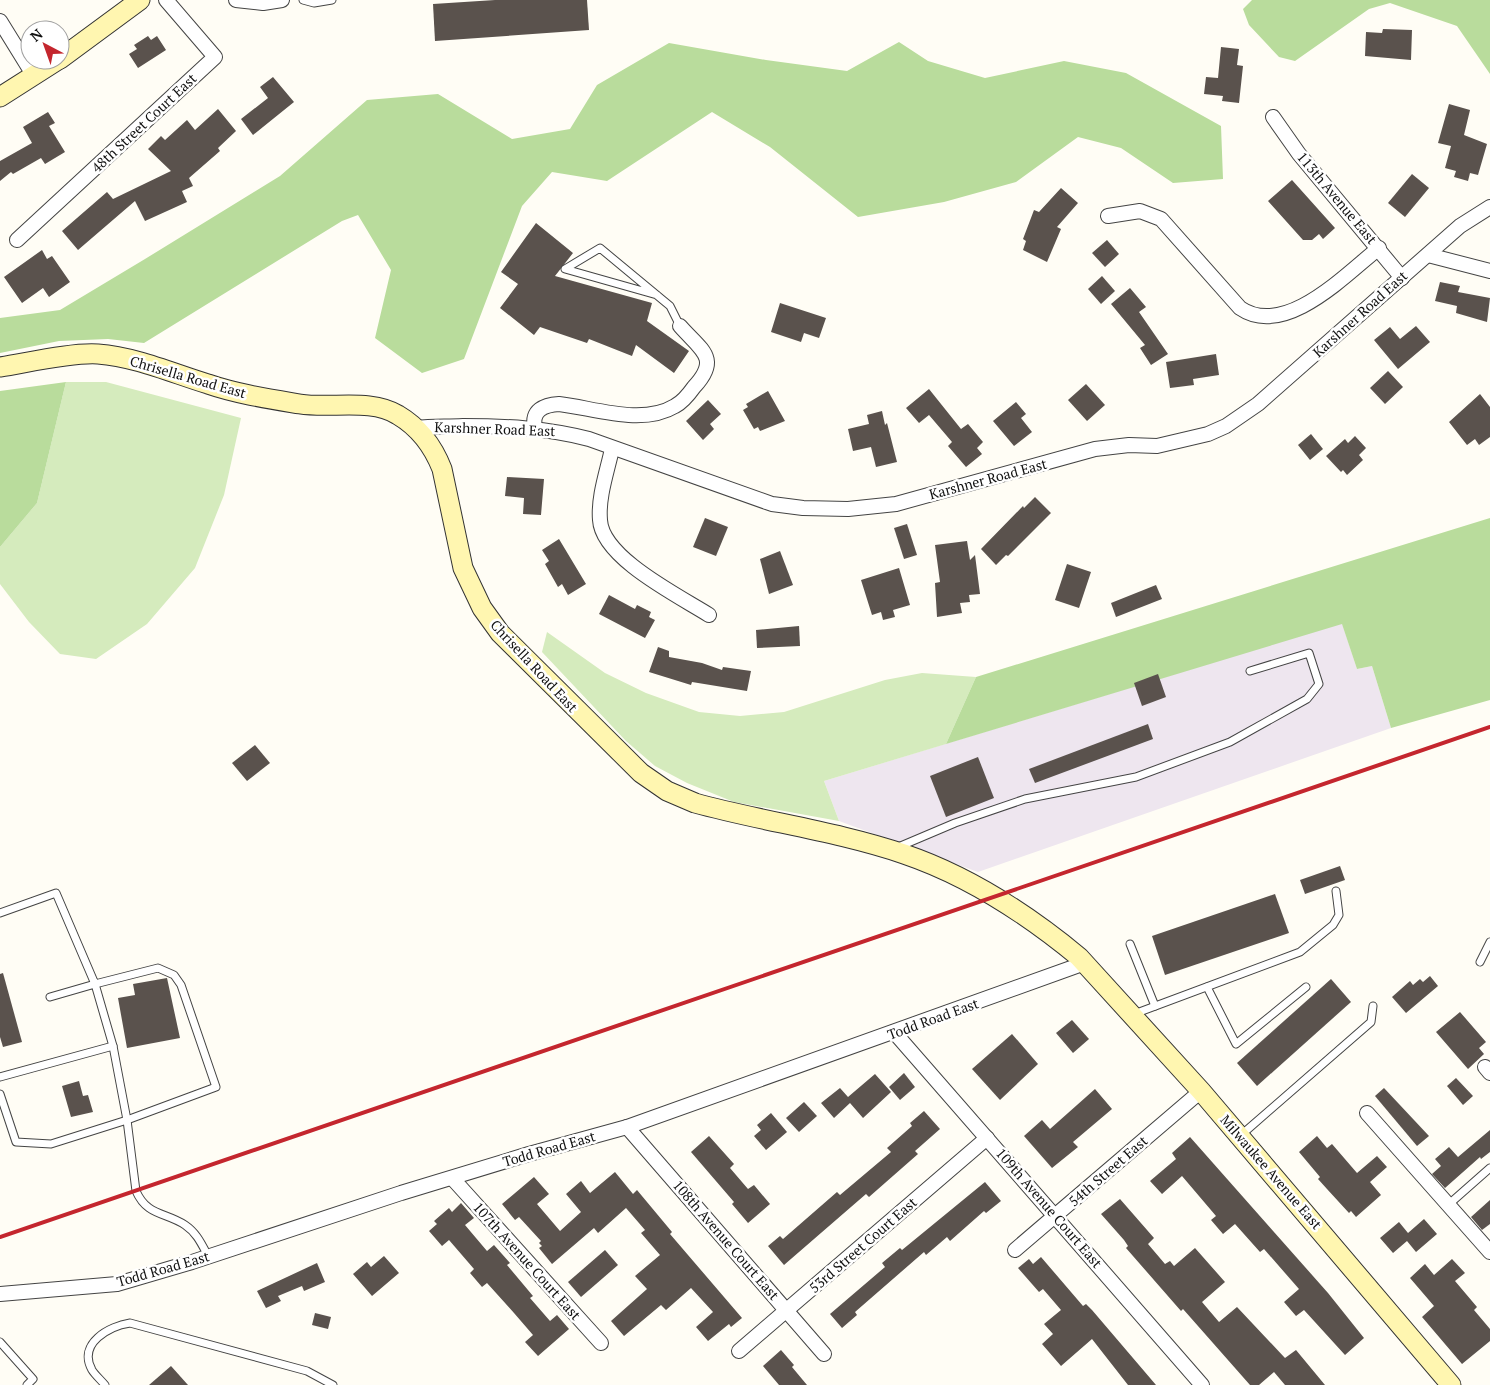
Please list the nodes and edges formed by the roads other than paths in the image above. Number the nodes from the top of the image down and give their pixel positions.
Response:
1 (140, 0) edge
2 (166, 0) edge
3 (236, 0) edge
4 (282, 0) edge
5 (303, 0) edge
6 (332, 0) edge
7 (0, 21) edge
8 (70, 51) edge
9 (43, 70) edge
10 (34, 76) junction
11 (0, 97) edge
12 (1273, 117) dead end
13 (1490, 207) edge
14 (1108, 216) dead end
15 (17, 240) dead end
16 (1379, 248) junction
17 (1428, 255) junction
18 (1490, 270) edge
19 (1402, 278) junction
20 (657, 295) junction
21 (680, 326) joint
22 (0, 367) edge
23 (416, 428) junction
24 (536, 428) junction
25 (612, 449) junction
26 (709, 615) dead end
27 (1250, 671) dead end
28 (891, 850) junction
29 (1336, 891) dead end
30 (0, 913) edge
31 (1490, 942) edge
32 (1130, 944) dead end
33 (1480, 962) dead end
34 (1085, 964) junction
35 (96, 984) junction
36 (1207, 987) junction
37 (1306, 987) dead end
38 (50, 997) dead end
39 (1155, 1006) junction
40 (1373, 1006) dead end
41 (1132, 1015) junction
42 (894, 1032) junction
43 (112, 1046) junction
44 (0, 1077) edge
45 (1201, 1091) junction
46 (0, 1094) edge
47 (1366, 1113) dead end
48 (127, 1120) junction
49 (627, 1127) junction
50 (1240, 1136) junction
51 (987, 1138) junction
52 (1490, 1168) edge
53 (454, 1178) junction
54 (1448, 1205) junction
55 (1056, 1216) junction
56 (1015, 1250) dead end
57 (1490, 1252) edge
58 (208, 1256) junction
59 (1, 1294) edge
60 (787, 1310) junction
61 (0, 1342) edge
62 (601, 1343) dead end
63 (739, 1351) dead end
64 (824, 1354) dead end
65 (27, 1385) edge
66 (105, 1385) edge
67 (333, 1385) edge
68 (1202, 1385) edge
69 (1452, 1385) edge

1 - 8 street
2 - 15 street, 48th Street Court East
3 - 4 street
5 - 6 lane
7 - 10 street
9 - 10 street
10 - 11 street
12 - 16 street, 113th Avenue East
13 - 17 street, Karshner Road East
14 - 16 street
16 - 19 street, 113th Avenue East
17 - 18 street
17 - 19 street, Karshner Road East
19 - 25 street, Karshner Road East
20 - 20 lane
20 - 21 lane
21 - 24 street
22 - 23 street, Chrisella Road East
23 - 24 street, Karshner Road East
23 - 28 street, Chrisella Road East
24 - 25 street, Karshner Road East
25 - 26 street
27 - 28 lane
28 - 34 street, Chrisella Road East
29 - 36 lane
30 - 35 lane
31 - 33 lane
32 - 39 lane
34 - 41 street, Milwaukee Avenue East
34 - 42 street, Todd Road East
35 - 38 lane
35 - 43 lane
35 - 48 lane
36 - 37 lane
36 - 39 lane
39 - 41 lane
40 - 50 lane
41 - 45 street, Milwaukee Avenue East
42 - 49 street, Todd Road East
42 - 51 street, 109th Avenue Court East
43 - 44 lane
43 - 48 lane
45 - 50 street, Milwaukee Avenue East
45 - 55 street, 54th Street East
46 - 48 lane
47 - 54 street
48 - 58 lane
49 - 53 street, Todd Road East
49 - 60 street, 108th Avenue Court East
50 - 69 street, Milwaukee Avenue East
51 - 55 street, 109th Avenue Court East
51 - 60 street, 53rd Street Court East
52 - 54 lane
53 - 58 street, Todd Road East
53 - 62 street, 107th Avenue Court East
54 - 57 street
55 - 56 street, 54th Street East
55 - 68 street, 109th Avenue Court East
58 - 59 street, Todd Road East
60 - 63 street, 53rd Street Court East
60 - 64 street, 108th Avenue Court East
61 - 65 lane
66 - 67 lane

